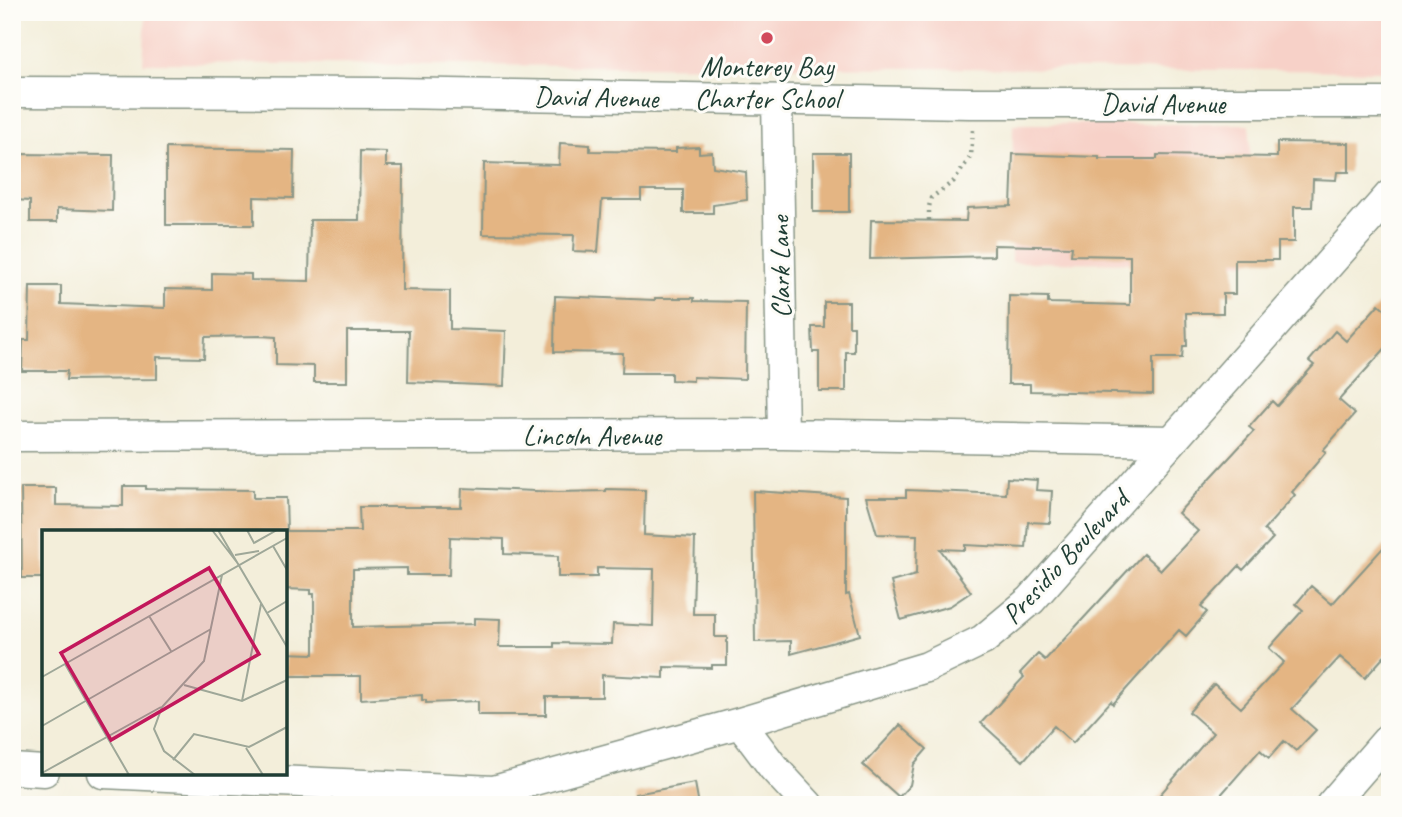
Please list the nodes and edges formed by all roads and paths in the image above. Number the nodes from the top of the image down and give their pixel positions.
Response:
1 (12, 92) edge
2 (777, 100) junction
3 (970, 103) junction
4 (1390, 103) edge
5 (1390, 195) edge
6 (929, 220) dead end
7 (783, 435) junction
8 (12, 436) edge
9 (1172, 441) junction
10 (740, 723) junction
11 (1390, 737) edge
12 (12, 769) edge
13 (42, 771) edge
14 (133, 775) edge
15 (484, 798) edge
16 (808, 805) edge
17 (1331, 805) edge

1 - 2 street, David Avenue
2 - 3 street, David Avenue
2 - 7 street, Clark Lane
3 - 4 street, David Avenue
3 - 6 path
5 - 9 street, Presidio Boulevard
7 - 8 street, Lincoln Avenue
7 - 9 street, Lincoln Avenue
9 - 10 street, Presidio Boulevard
10 - 15 street, Presidio Boulevard
10 - 16 street
11 - 17 street
12 - 13 street
14 - 15 street, Presidio Boulevard

